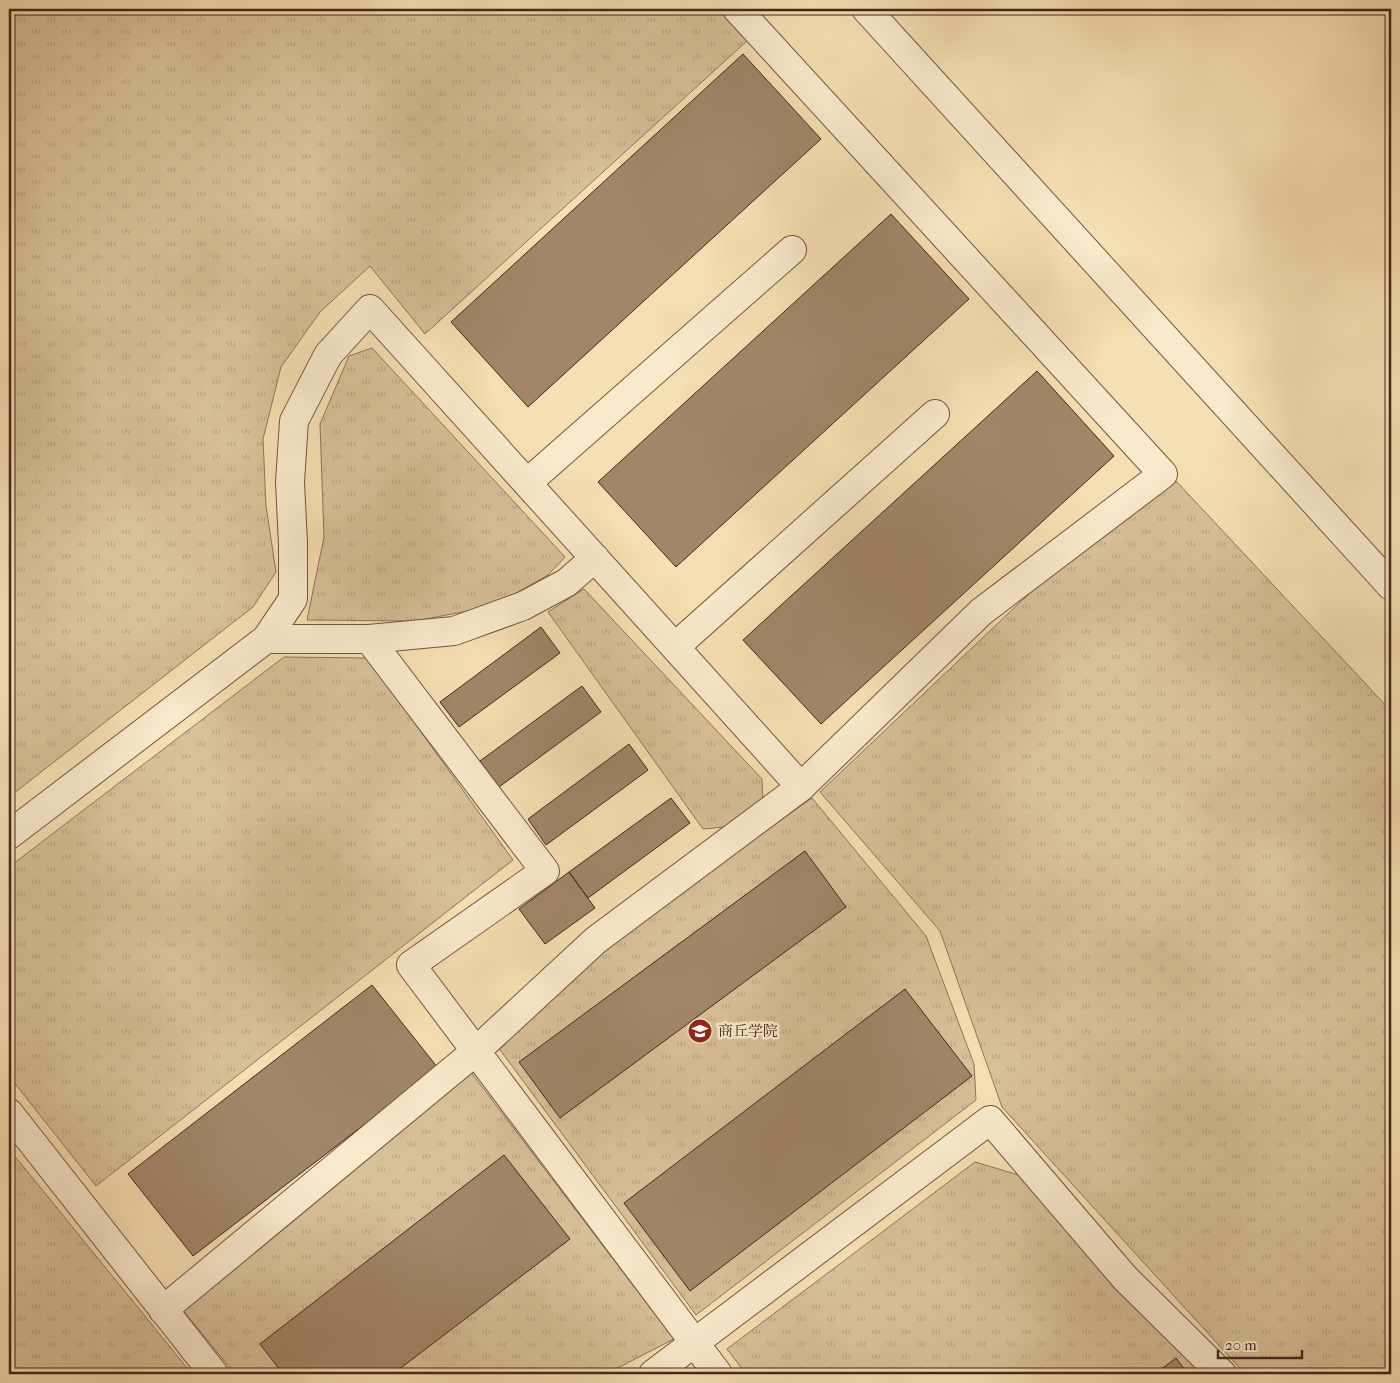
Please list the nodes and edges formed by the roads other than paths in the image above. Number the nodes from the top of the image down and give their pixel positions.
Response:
1 (737, 9) edge
2 (866, 9) edge
3 (792, 250) dead end
4 (935, 414) dead end
5 (527, 483) junction
6 (595, 558) junction
7 (1391, 586) edge
8 (266, 639) junction
9 (369, 639) junction
10 (675, 647) junction
11 (801, 787) junction
12 (9, 835) edge
13 (476, 1051) junction
14 (9, 1113) edge
15 (164, 1310) junction
16 (695, 1344) junction
17 (214, 1374) edge
18 (653, 1374) edge
19 (718, 1374) edge
20 (1222, 1374) edge

1 - 11 street
2 - 7 street
3 - 5 street
4 - 10 street
5 - 6 street
5 - 8 street
6 - 9 street
6 - 10 street
8 - 9 street
8 - 12 street
9 - 13 street
10 - 11 street
11 - 13 street
13 - 15 street
13 - 16 street
14 - 15 street
15 - 17 street
16 - 18 street
16 - 19 street
16 - 20 street

